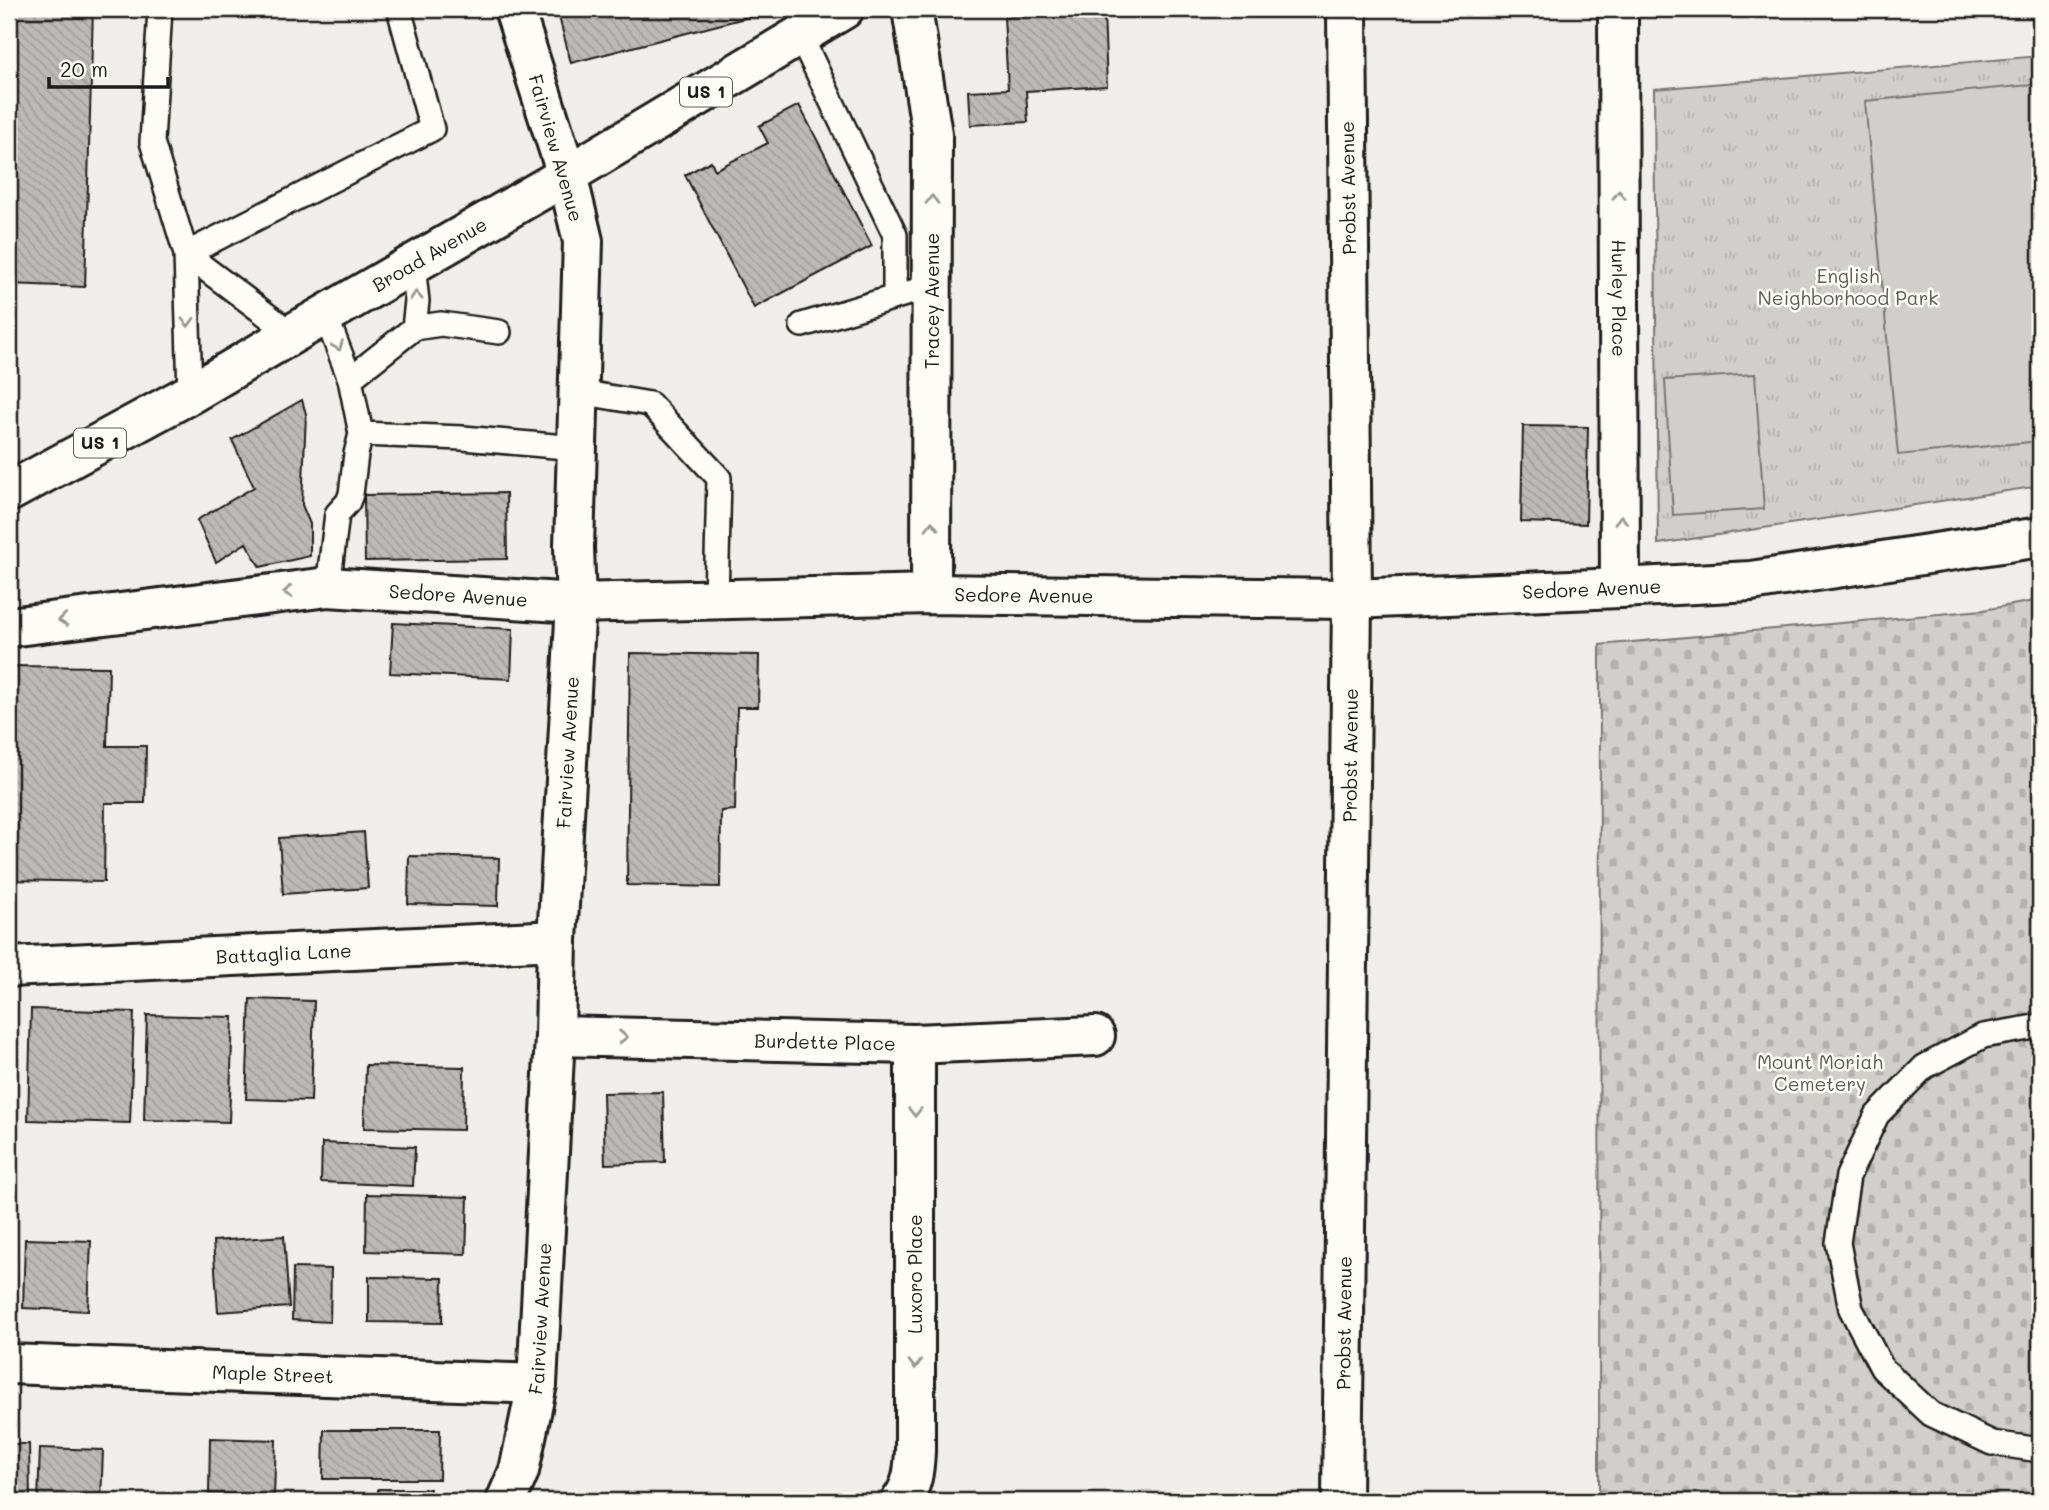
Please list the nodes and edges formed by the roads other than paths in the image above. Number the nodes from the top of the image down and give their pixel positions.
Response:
1 (159, 9) edge
2 (399, 9) edge
3 (514, 9) edge
4 (844, 9) edge
5 (912, 9) edge
6 (1347, 9) edge
7 (1618, 9) edge
8 (800, 35) junction
9 (567, 175) junction
10 (186, 254) junction
11 (413, 264) junction
12 (932, 286) junction
13 (895, 297) junction
14 (325, 314) junction
15 (802, 325) dead end
16 (414, 328) junction
17 (499, 332) dead end
18 (292, 334) junction
19 (350, 379) junction
20 (579, 392) junction
21 (190, 394) junction
22 (361, 434) junction
23 (577, 448) junction
24 (9, 492) edge
25 (2040, 537) edge
26 (328, 587) junction
27 (1620, 588) junction
28 (931, 594) junction
29 (1352, 599) junction
30 (716, 600) junction
31 (576, 603) junction
32 (9, 627) edge
33 (557, 940) junction
34 (9, 967) edge
35 (2040, 1026) edge
36 (555, 1036) junction
37 (1095, 1036) dead end
38 (915, 1044) junction
39 (9, 1364) edge
40 (537, 1384) junction
41 (2040, 1450) edge
42 (506, 1501) edge
43 (901, 1501) edge
44 (1342, 1501) edge

1 - 10 lane
2 - 10 lane
3 - 9 street, Fairview Avenue
4 - 8 street, Broad Avenue / US 1
12 -> 5 street, Tracey Avenue
6 - 29 street, Probst Avenue
27 -> 7 street, Hurley Place
8 - 9 street, Broad Avenue / US 1
8 - 13 lane
9 - 11 street, Broad Avenue / US 1
9 - 20 street, Fairview Avenue
10 - 18 lane
10 -> 21 lane
11 - 14 street, Broad Avenue / US 1
16 -> 11 lane
12 - 13 lane
28 -> 12 street, Tracey Avenue
13 - 15 lane
14 - 18 street, Broad Avenue / US 1
14 -> 19 lane
16 - 17 lane
16 - 19 lane
18 - 21 street, Broad Avenue / US 1
19 - 22 lane
20 - 23 street, Fairview Avenue
20 - 30 lane
21 - 24 street, Broad Avenue / US 1
22 - 23 lane
22 - 26 lane
23 - 31 street, Fairview Avenue
25 - 27 street, Sedore Avenue
26 - 31 street, Sedore Avenue
26 -> 32 street, Sedore Avenue
27 - 29 street, Sedore Avenue
28 - 29 street, Sedore Avenue
28 - 30 street, Sedore Avenue
29 - 44 street, Probst Avenue
30 - 31 street, Sedore Avenue
31 - 33 street, Fairview Avenue
33 - 34 street, Battaglia Lane
33 - 36 street, Fairview Avenue
35 - 41 lane
36 -> 38 street, Burdette Place
36 - 40 street, Fairview Avenue
37 - 38 street, Burdette Place
38 -> 43 street, Luxoro Place
39 - 40 street, Maple Street
40 - 42 street, Fairview Avenue

